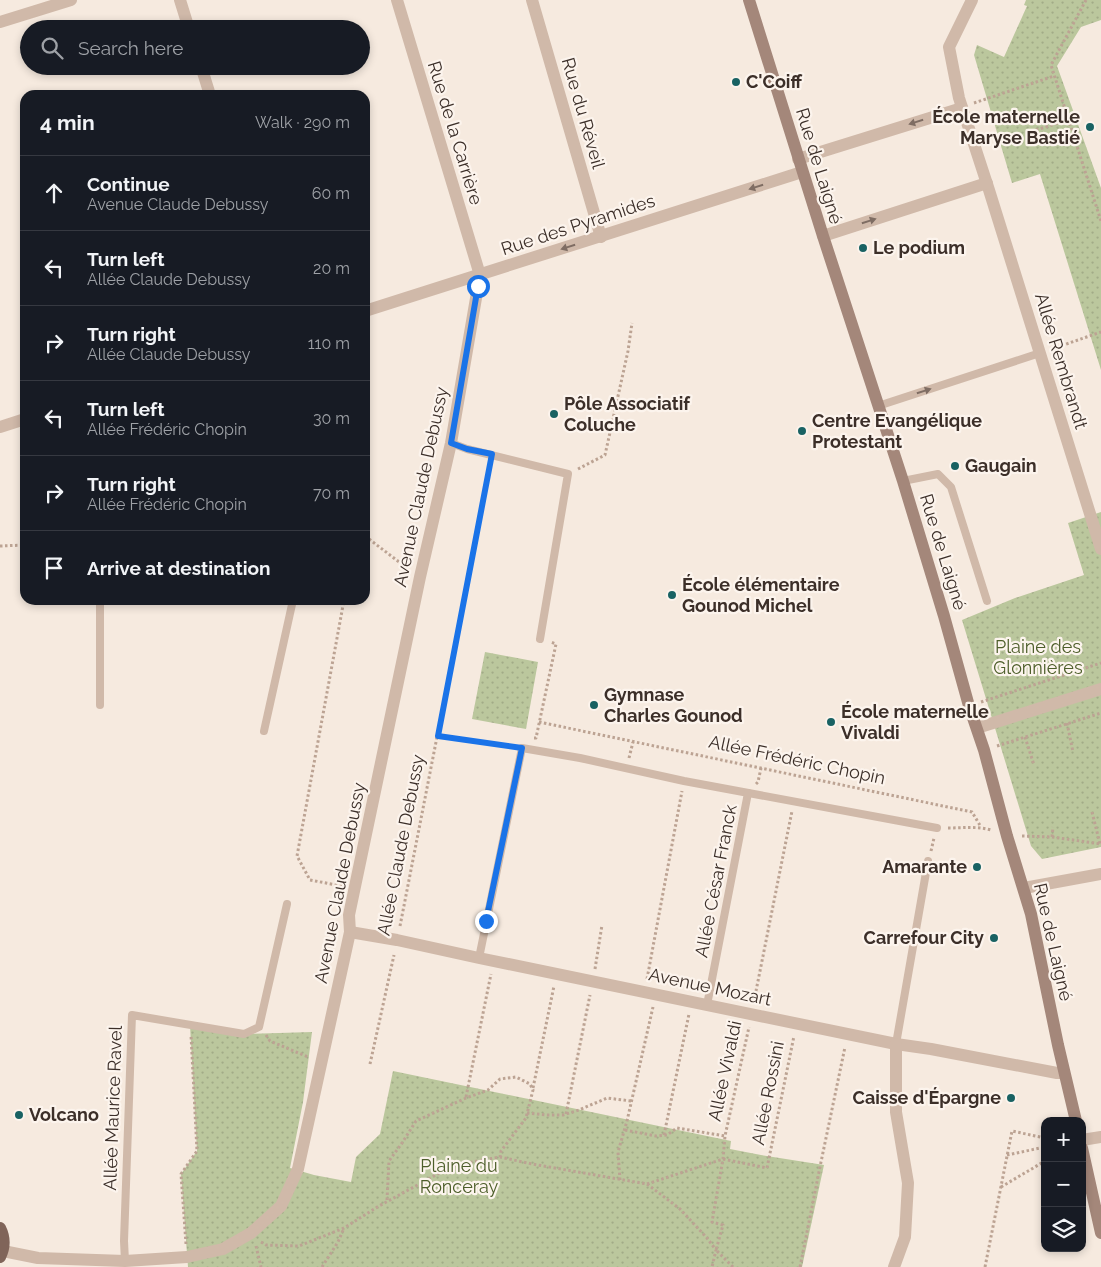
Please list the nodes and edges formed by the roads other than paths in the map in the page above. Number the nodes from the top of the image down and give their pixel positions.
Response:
1 (71, 0) edge
2 (180, 0) edge
3 (397, 0) edge
4 (532, 0) edge
5 (749, 0) edge
6 (972, 0) edge
7 (186, 20) edge
8 (0, 22) edge
9 (203, 75) edge
10 (208, 90) edge
11 (962, 108) junction
12 (798, 160) junction
13 (802, 172) junction
14 (987, 183) junction
15 (601, 236) junction
16 (823, 236) junction
17 (480, 276) junction
18 (370, 309) edge
19 (1040, 353) junction
20 (878, 406) junction
21 (20, 421) edge
22 (0, 427) edge
23 (451, 443) junction
24 (903, 480) junction
25 (1101, 549) edge
26 (987, 601) dead end
27 (100, 605) edge
28 (292, 605) edge
29 (540, 639) road end
30 (1101, 688) edge
31 (100, 705) dead end
32 (977, 728) junction
33 (264, 731) dead end
34 (748, 793) junction
35 (937, 828) road end
36 (928, 861) road end
37 (1101, 874) edge
38 (1024, 888) junction
39 (287, 904) dead end
40 (350, 932) junction
41 (479, 958) junction
42 (707, 1005) junction
43 (896, 1044) junction
44 (1064, 1073) junction
45 (1075, 1117) edge
46 (1101, 1137) edge
47 (1086, 1139) edge
48 (1085, 1162) edge
49 (0, 1228) edge
50 (1101, 1233) edge
51 (2, 1254) edge
52 (133, 1263) edge
53 (894, 1267) edge

1 - 8 street
2 - 7 street
3 - 17 street, Rue de la Carrière
4 - 15 street, Rue du Réveil
5 - 12 street, Rue de Laigné
6 - 11 street, Allée Rembrandt
9 - 10 street
11 -> 12 street
11 - 14 street, Allée Rembrandt
12 - 13 street, Rue de Laigné
13 -> 15 street, Rue des Pyramides
13 - 16 street, Rue de Laigné
16 -> 14 street
14 - 19 street, Allée Rembrandt
15 -> 17 street, Rue des Pyramides
16 - 20 street, Rue de Laigné
17 - 18 street, Rue des Pyramides
17 - 23 street, Avenue Claude Debussy
20 -> 19 lane
19 - 25 street, Allée Rembrandt
20 - 24 street, Rue de Laigné
21 - 22 street
23 - 29 lane
23 - 40 street, Avenue Claude Debussy
24 - 26 lane
24 - 32 street, Rue de Laigné
27 - 31 lane
28 - 33 lane
30 - 32 street
32 - 38 street, Rue de Laigné
34 - 35 lane
34 - 41 lane
34 - 42 lane, Allée César Franck
36 - 43 lane
37 - 38 street
38 - 44 street, Rue de Laigné
39 - 52 lane, Allée Maurice Ravel
40 - 41 street, Avenue Mozart
40 - 52 street, Avenue Claude Debussy
41 - 42 street, Avenue Mozart
42 - 43 street, Avenue Mozart
43 - 44 street, Avenue Mozart
43 - 53 street
44 - 45 street, Rue de Laigné
46 - 47 street
48 - 50 street
49 - 51 main road
51 - 52 street, Avenue Claude Debussy

